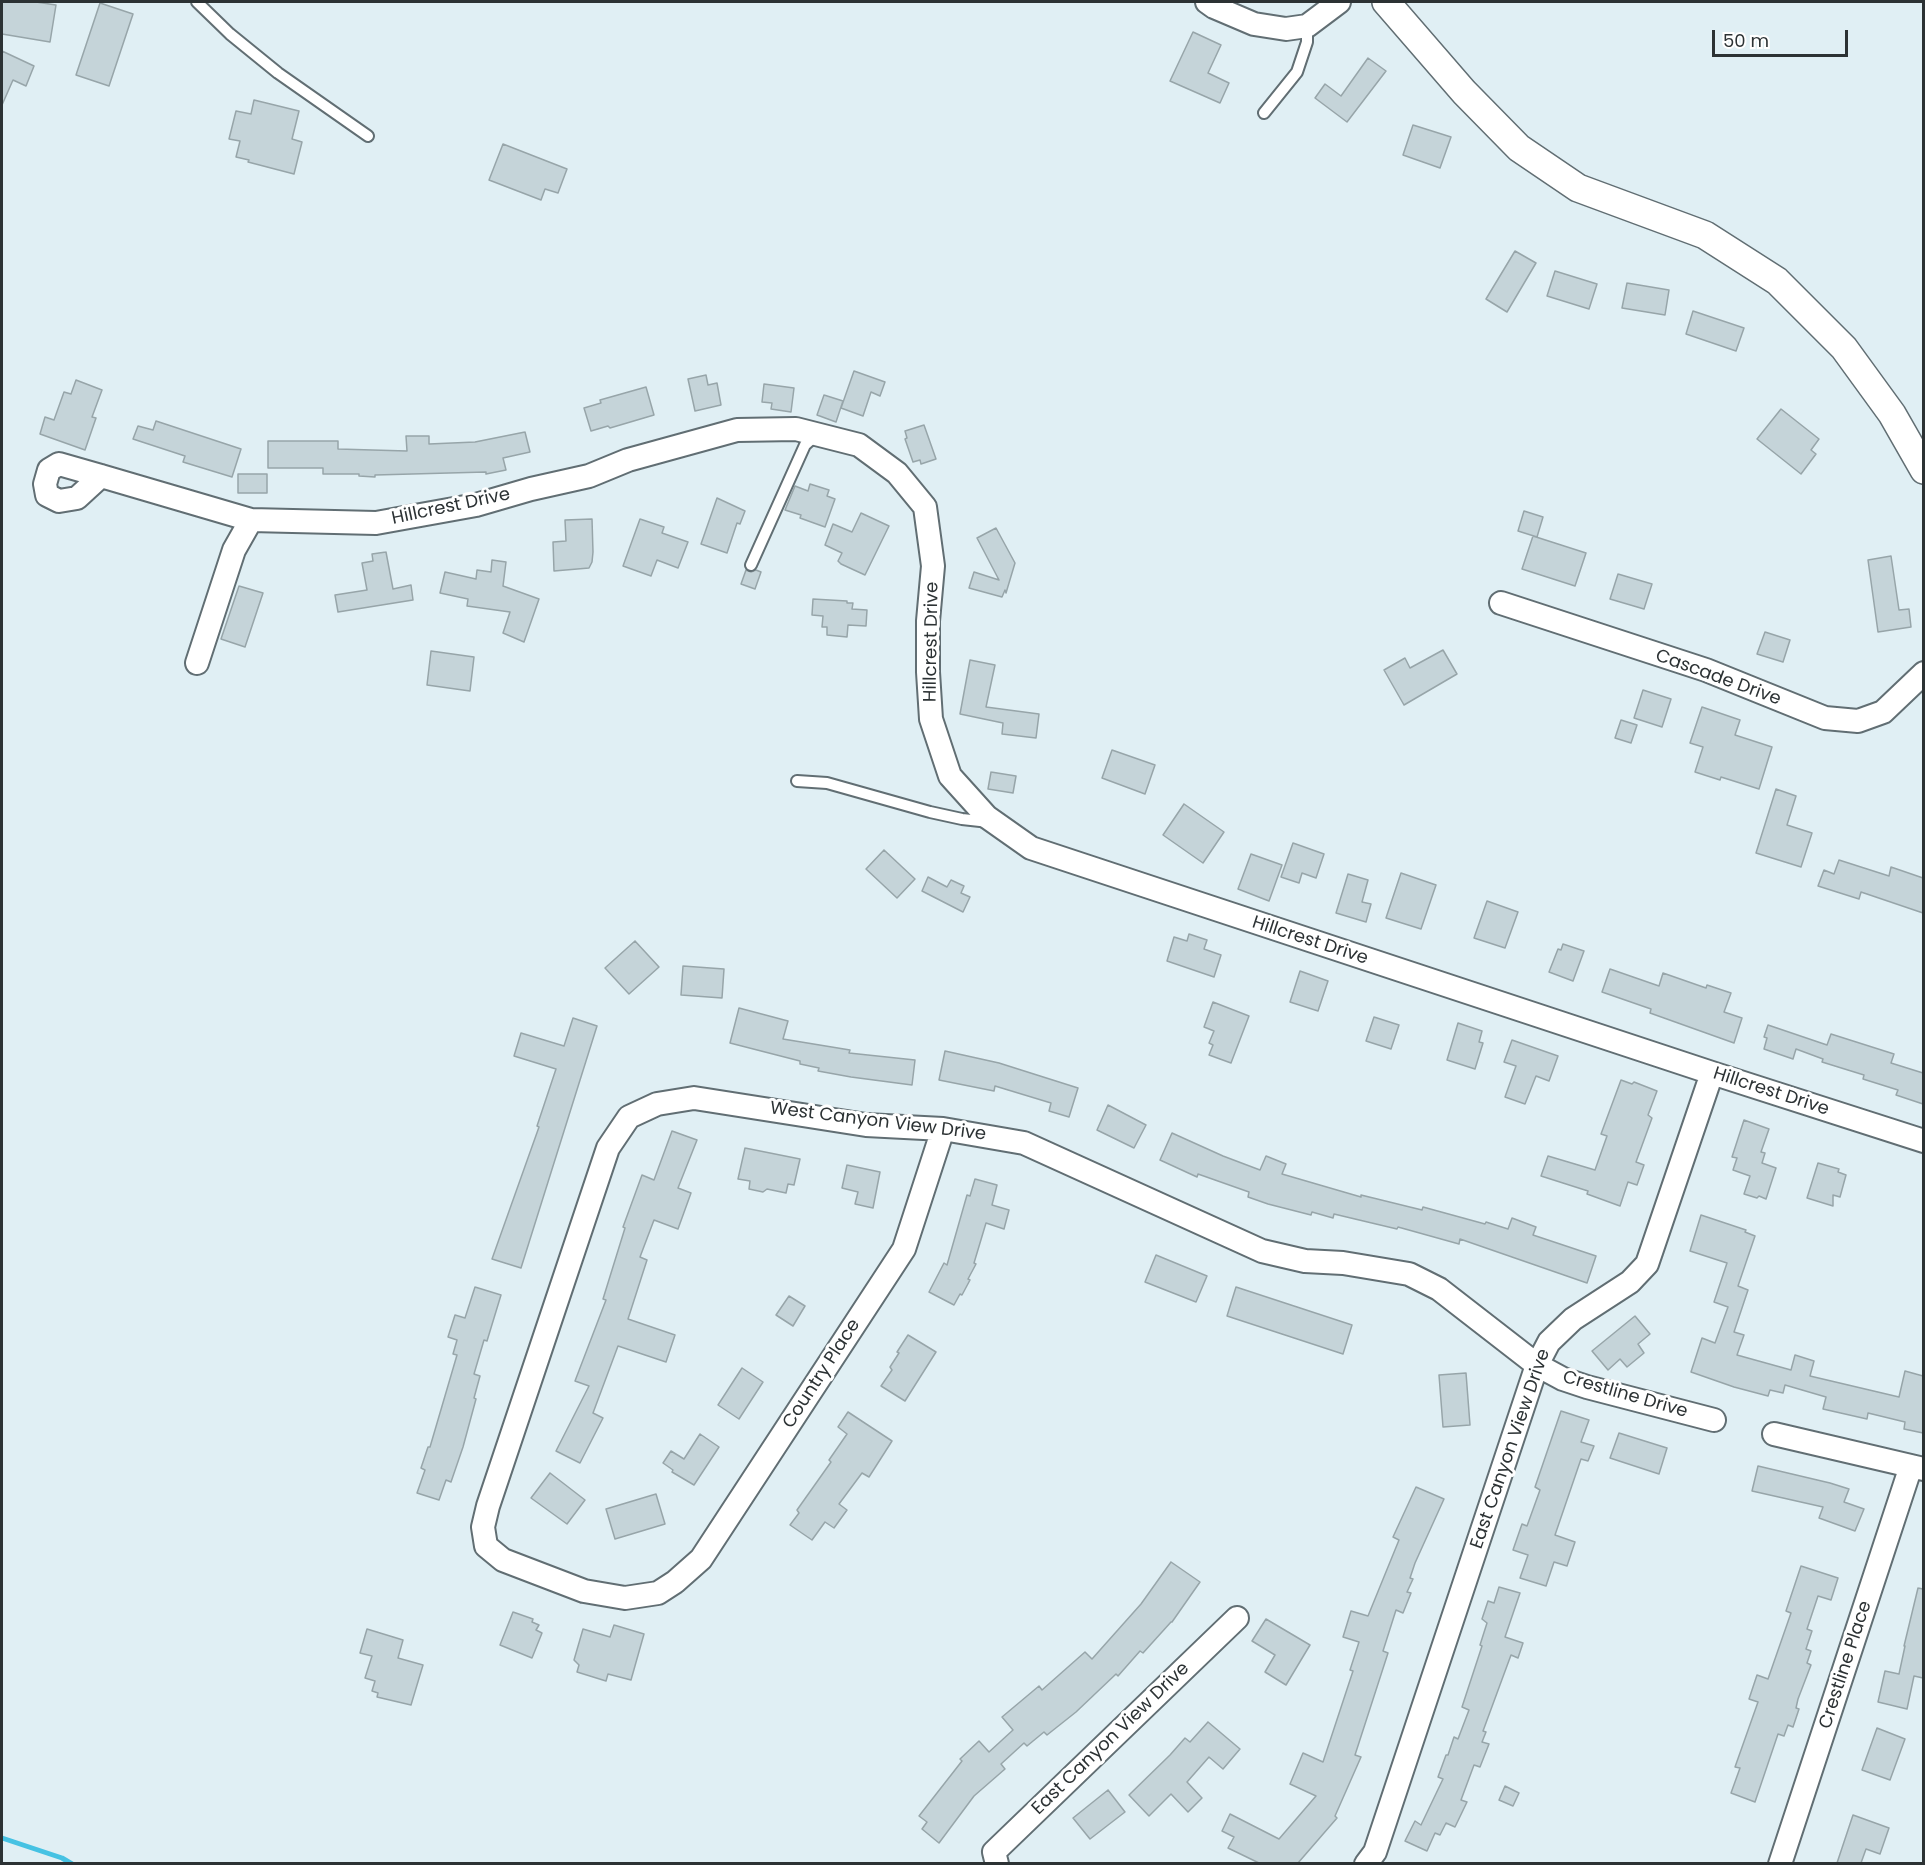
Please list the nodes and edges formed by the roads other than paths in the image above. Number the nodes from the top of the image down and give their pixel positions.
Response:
1 (197, 2) edge
2 (1207, 2) edge
3 (1339, 2) edge
4 (1386, 2) edge
5 (1307, 26) junction
6 (1264, 113) dead end
7 (368, 136) dead end
8 (816, 434) junction
9 (1923, 470) edge
10 (101, 476) dead end
11 (251, 520) junction
12 (751, 565) dead end
13 (1501, 603) dead end
14 (197, 663) dead end
15 (1923, 673) edge
16 (797, 781) dead end
17 (995, 823) junction
18 (1712, 1073) junction
19 (943, 1129) junction
20 (1923, 1141) edge
21 (1537, 1365) junction
22 (1714, 1420) dead end
23 (1774, 1434) dead end
24 (1917, 1468) edge
25 (658, 1593) joint
26 (1237, 1618) dead end
27 (997, 1863) edge
28 (1366, 1863) edge
29 (1780, 1863) edge

1 - 7 lane
2 - 5 street
3 - 5 street
4 - 9 street
5 - 6 lane
8 - 11 street, Hillcrest Drive
8 - 12 lane
8 - 17 street, Hillcrest Drive
10 - 11 street, Hillcrest Drive
11 - 14 street
13 - 15 street, Cascade Drive
16 - 17 lane
17 - 18 street, Hillcrest Drive
18 - 20 street, Hillcrest Drive
18 - 21 street, East Canyon View Drive
19 - 21 street, West Canyon View Drive
19 - 25 street, Country Place
19 - 25 street, West Canyon View Drive
21 - 22 street, Crestline Drive
21 - 28 street, East Canyon View Drive
23 - 24 street
24 - 29 street, Crestline Place
26 - 27 street, East Canyon View Drive

